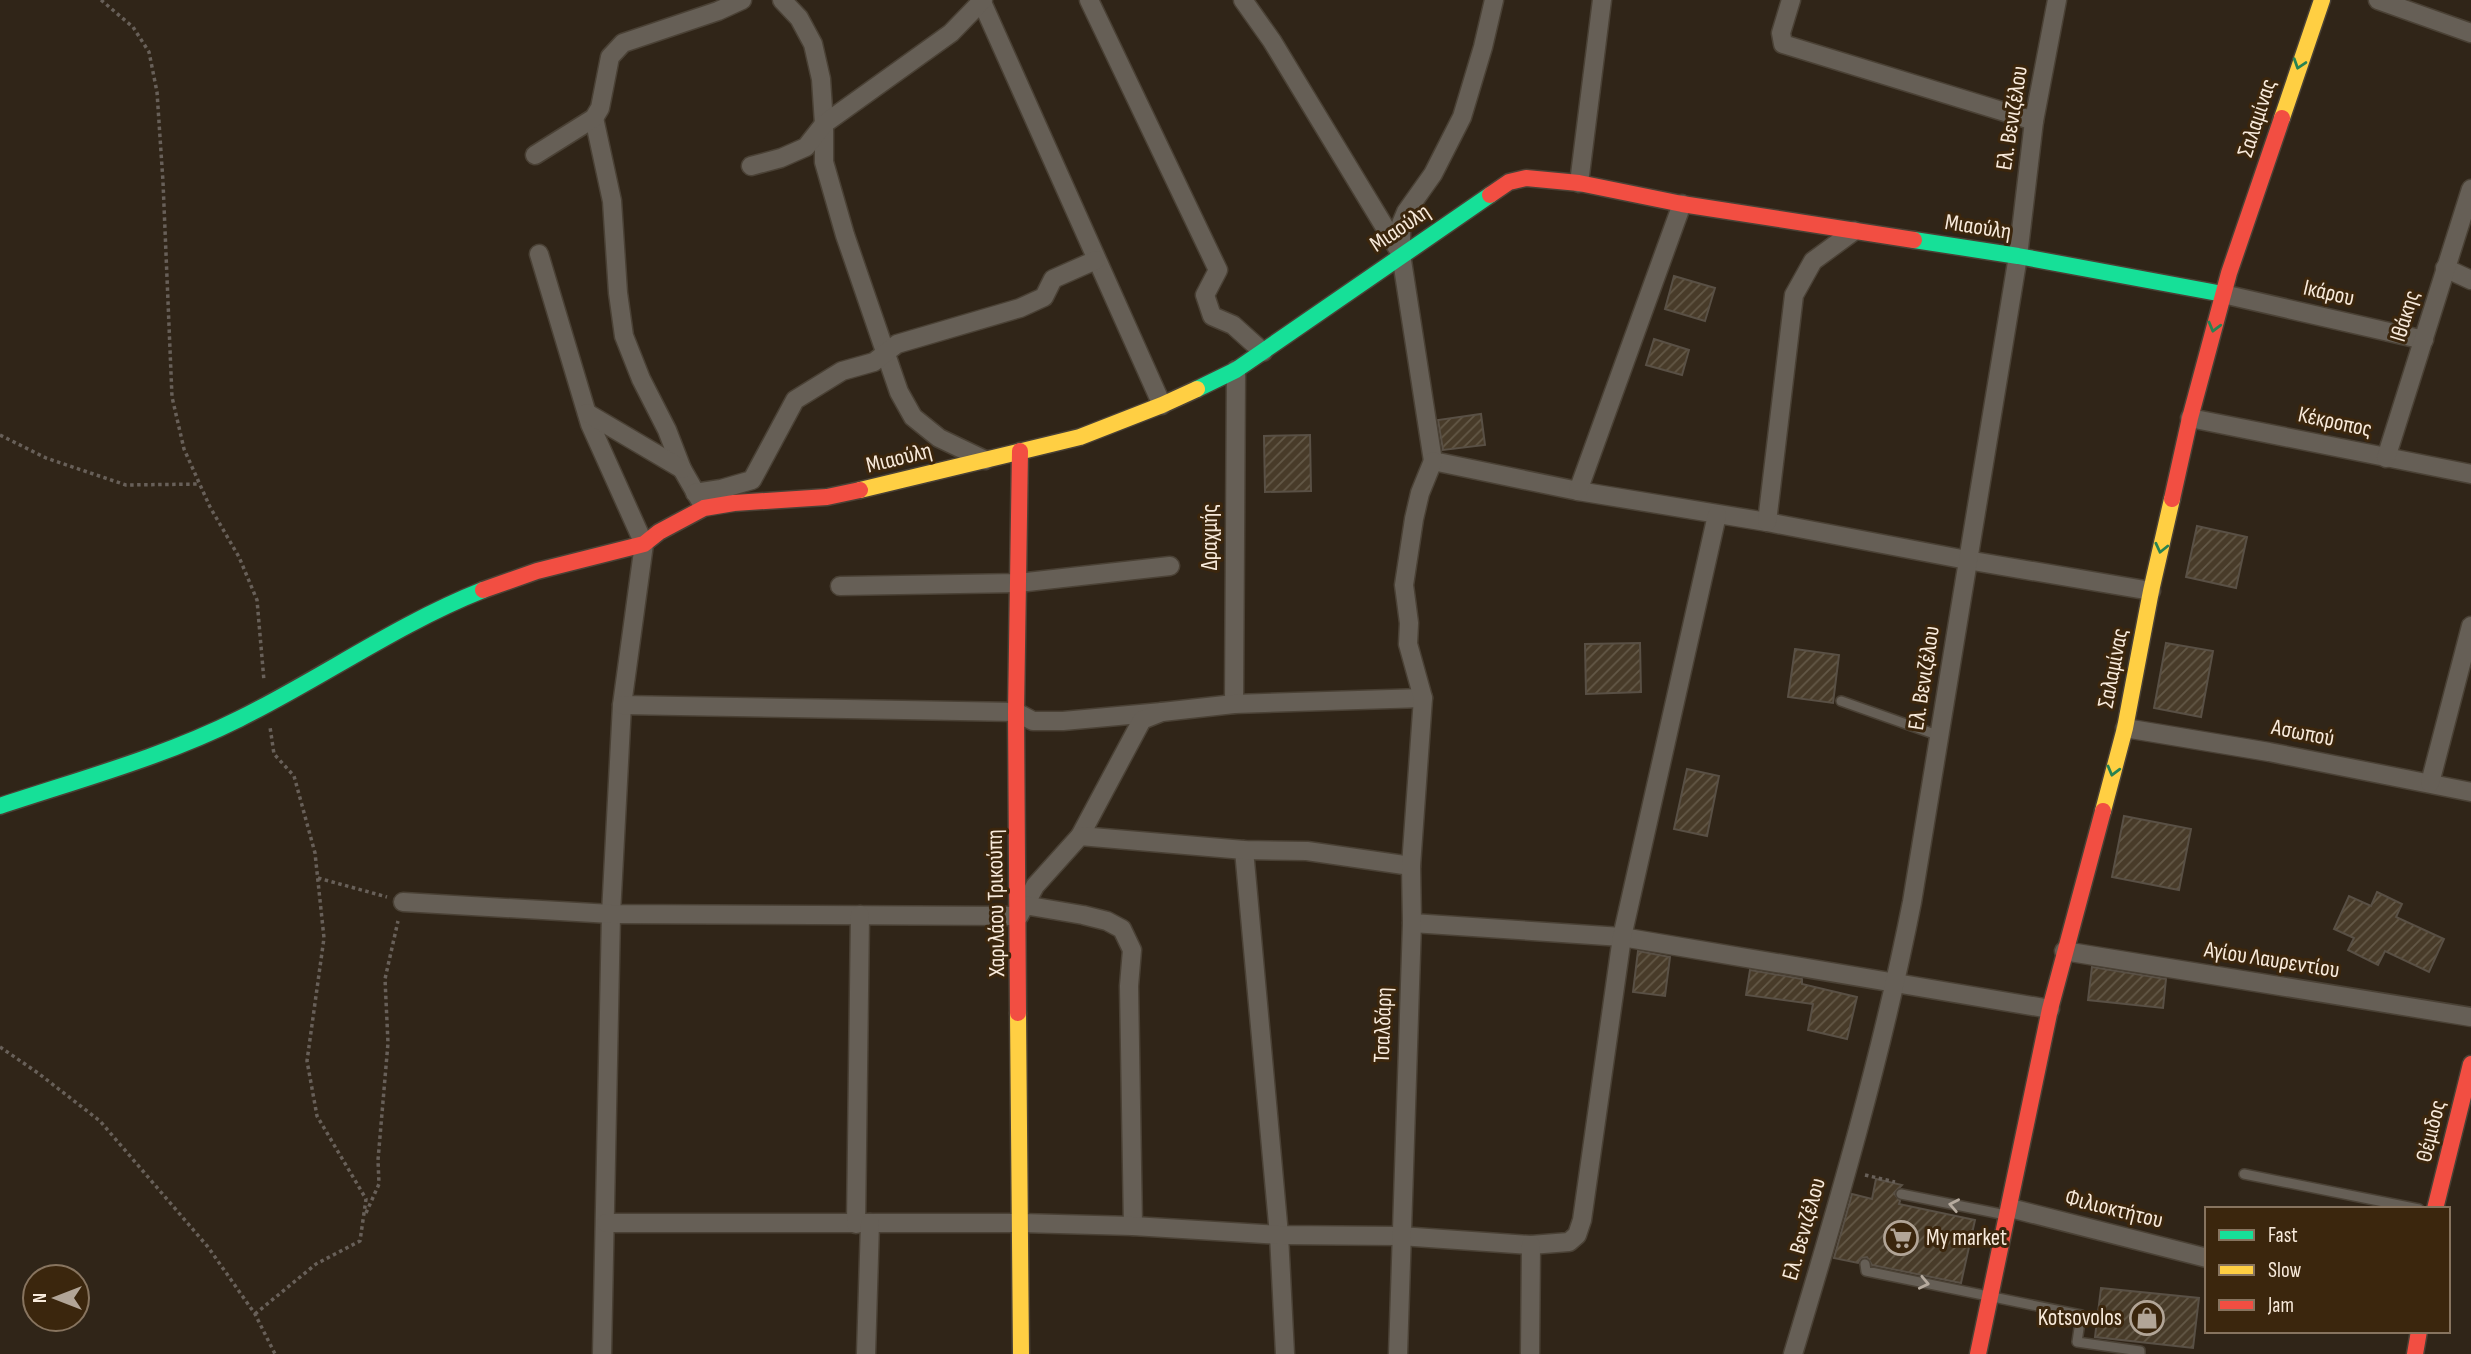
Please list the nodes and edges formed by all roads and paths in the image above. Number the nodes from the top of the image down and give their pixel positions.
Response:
1 (101, 0) edge
2 (742, 0) edge
3 (782, 0) edge
4 (1089, 0) edge
5 (1243, 0) edge
6 (1494, 0) edge
7 (1602, 0) edge
8 (1791, 0) edge
9 (2057, 0) edge
10 (2322, 0) edge
11 (2378, 0) edge
12 (982, 1) edge
13 (2471, 33) edge
14 (594, 118) junction
15 (2034, 121) junction
16 (824, 124) junction
17 (535, 155) dead end
18 (751, 166) dead end
19 (1579, 183) junction
20 (2471, 189) edge
21 (1682, 204) junction
22 (1854, 231) junction
23 (539, 254) dead end
24 (1401, 254) junction
25 (2018, 256) junction
26 (1096, 260) junction
27 (2445, 268) junction
28 (2471, 280) edge
29 (2223, 294) junction
30 (2424, 340) junction
31 (1263, 352) junction
32 (886, 353) junction
33 (1236, 370) junction
34 (1162, 405) junction
35 (587, 413) junction
36 (2190, 418) junction
37 (0, 435) edge
38 (1020, 451) junction
39 (2386, 458) junction
40 (985, 460) junction
41 (1433, 461) junction
42 (682, 469) junction
43 (2471, 474) edge
44 (200, 484) junction
45 (1578, 491) junction
46 (700, 501) junction
47 (1717, 515) junction
48 (1767, 522) junction
49 (644, 544) junction
50 (1967, 561) junction
51 (1170, 566) dead end
52 (1017, 583) junction
53 (840, 586) dead end
54 (2151, 591) junction
55 (2471, 626) edge
56 (1423, 698) junction
57 (1841, 701) dead end
58 (266, 703) junction
59 (1234, 704) junction
60 (622, 705) junction
61 (1016, 712) junction
62 (1162, 712) junction
63 (2125, 728) junction
64 (1940, 736) junction
65 (2430, 783) junction
66 (2471, 792) edge
67 (0, 806) edge
68 (1080, 836) junction
69 (1244, 850) junction
70 (1411, 866) junction
71 (318, 878) junction
72 (403, 902) junction
73 (1022, 911) junction
74 (611, 914) junction
75 (860, 915) junction
76 (1412, 923) junction
77 (1622, 937) junction
78 (2064, 951) junction
79 (1896, 982) junction
80 (2050, 1009) junction
81 (2471, 1017) edge
82 (0, 1047) edge
83 (2471, 1064) edge
84 (2244, 1174) dead end
85 (1901, 1194) dead end
86 (2409, 1207) edge
87 (2435, 1207) edge
88 (2009, 1212) junction
89 (363, 1218) junction
90 (606, 1223) junction
91 (863, 1223) junction
92 (1021, 1223) junction
93 (1133, 1226) junction
94 (1279, 1235) junction
95 (1400, 1236) junction
96 (1531, 1245) junction
97 (2205, 1258) edge
98 (1865, 1264) dead end
99 (1990, 1297) junction
100 (255, 1314) junction
101 (2420, 1333) edge
102 (275, 1354) edge
103 (602, 1354) edge
104 (866, 1354) edge
105 (1021, 1354) edge
106 (1286, 1354) edge
107 (1398, 1354) edge
108 (1530, 1354) edge
109 (1793, 1354) edge
110 (1978, 1354) edge
111 (2140, 1354) edge
112 (2415, 1354) edge

1 - 44 path
2 - 14 street
3 - 16 street
4 - 31 street
5 - 24 street
6 - 24 street
7 - 19 street
8 - 15 street
9 - 15 street, Ελ. Βενιζέλου
10 -> 29 street, Σαλαμίνας
11 - 13 street
12 - 16 street
12 - 26 street
14 - 17 street
14 - 42 street
15 - 25 street, Ελ. Βενιζέλου
16 - 18 street
16 - 32 street
19 - 21 street, Μιαούλη
19 - 24 street, Μιαούλη
20 - 27 street, Ιθάκης
21 - 22 street, Μιαούλη
21 - 45 street
22 - 25 street, Μιαούλη
22 - 48 street
23 - 35 street
24 - 31 street, Μιαούλη
24 - 41 street
25 - 29 street, Μιαούλη
25 - 50 street, Ελ. Βενιζέλου
26 - 32 street
26 - 34 street
27 - 28 street
27 - 30 street, Ιθάκης
29 - 30 street, Ικάρου
29 -> 36 street, Σαλαμίνας
30 - 39 street, Ιθάκης
31 - 33 street, Μιαούλη
32 - 40 street
32 - 46 street
33 - 34 street, Μιαούλη
33 - 59 street, Δραχμής
34 - 38 street, Μιαούλη
35 - 42 street
35 - 49 street
36 - 39 street, Κέκροπος
36 -> 54 street, Σαλαμίνας
37 - 44 path
38 - 40 street, Μιαούλη
38 - 52 street, Χαριλάου Τρικούπη
39 - 43 street, Κέκροπος
40 - 46 street, Μιαούλη
41 - 45 street
41 - 56 street, Τσαλδάρη
42 - 46 street
44 - 58 path
45 - 47 street
46 - 49 street, Μιαούλη
47 - 48 street
47 - 77 street
48 - 50 street
49 - 58 street, Μιαούλη
49 - 60 street
50 - 54 street
50 - 64 street, Ελ. Βενιζέλου
51 - 52 street
52 - 53 street
52 - 61 street, Χαριλάου Τρικούπη
54 - 63 street, Σαλαμίνας
55 - 65 street
56 - 59 street
56 - 70 street, Τσαλδάρη
57 - 64 lane
58 - 67 street, Μιαούλη
58 - 71 path
59 - 62 street
60 - 61 street
60 - 74 street
61 - 62 street
61 - 73 street, Χαριλάου Τρικούπη
62 - 68 street
63 - 65 street, Ασωπού
63 -> 78 street, Σαλαμίνας
64 - 79 street, Ελ. Βενιζέλου
65 - 66 street, Ασωπού
68 - 69 street
68 - 73 street
69 - 70 street
69 - 94 street
70 - 76 street, Τσαλδάρη
71 - 72 path
71 - 89 path
72 - 74 street
72 - 89 path
73 - 75 street
73 - 92 street, Χαριλάου Τρικούπη
73 - 93 street
74 - 75 street
74 - 90 street
75 - 91 street
76 - 77 street
76 - 95 street, Τσαλδάρη
77 - 79 street
77 - 96 street
78 - 80 street, Σαλαμίνας
78 - 81 street, Αγίου Λαυρεντίου
79 - 80 street
79 - 109 street, Ελ. Βενιζέλου
80 - 88 street, Σαλαμίνας
82 - 100 path
83 - 87 street, Θέμιδος
84 - 86 lane
88 -> 85 lane
88 - 97 street, Φιλιοκτήτου
88 - 99 street, Σαλαμίνας
89 - 100 path
90 - 91 street
90 - 103 street
91 - 92 street
91 - 104 street
92 - 93 street
92 - 105 street, Χαριλάου Τρικούπη
93 - 94 street
94 - 95 street
94 - 106 street
95 - 96 street
95 - 107 street, Τσαλδάρη
96 - 108 street
98 -> 99 lane
99 - 110 street, Σαλαμίνας
99 - 111 lane
100 - 102 path
101 - 112 street

